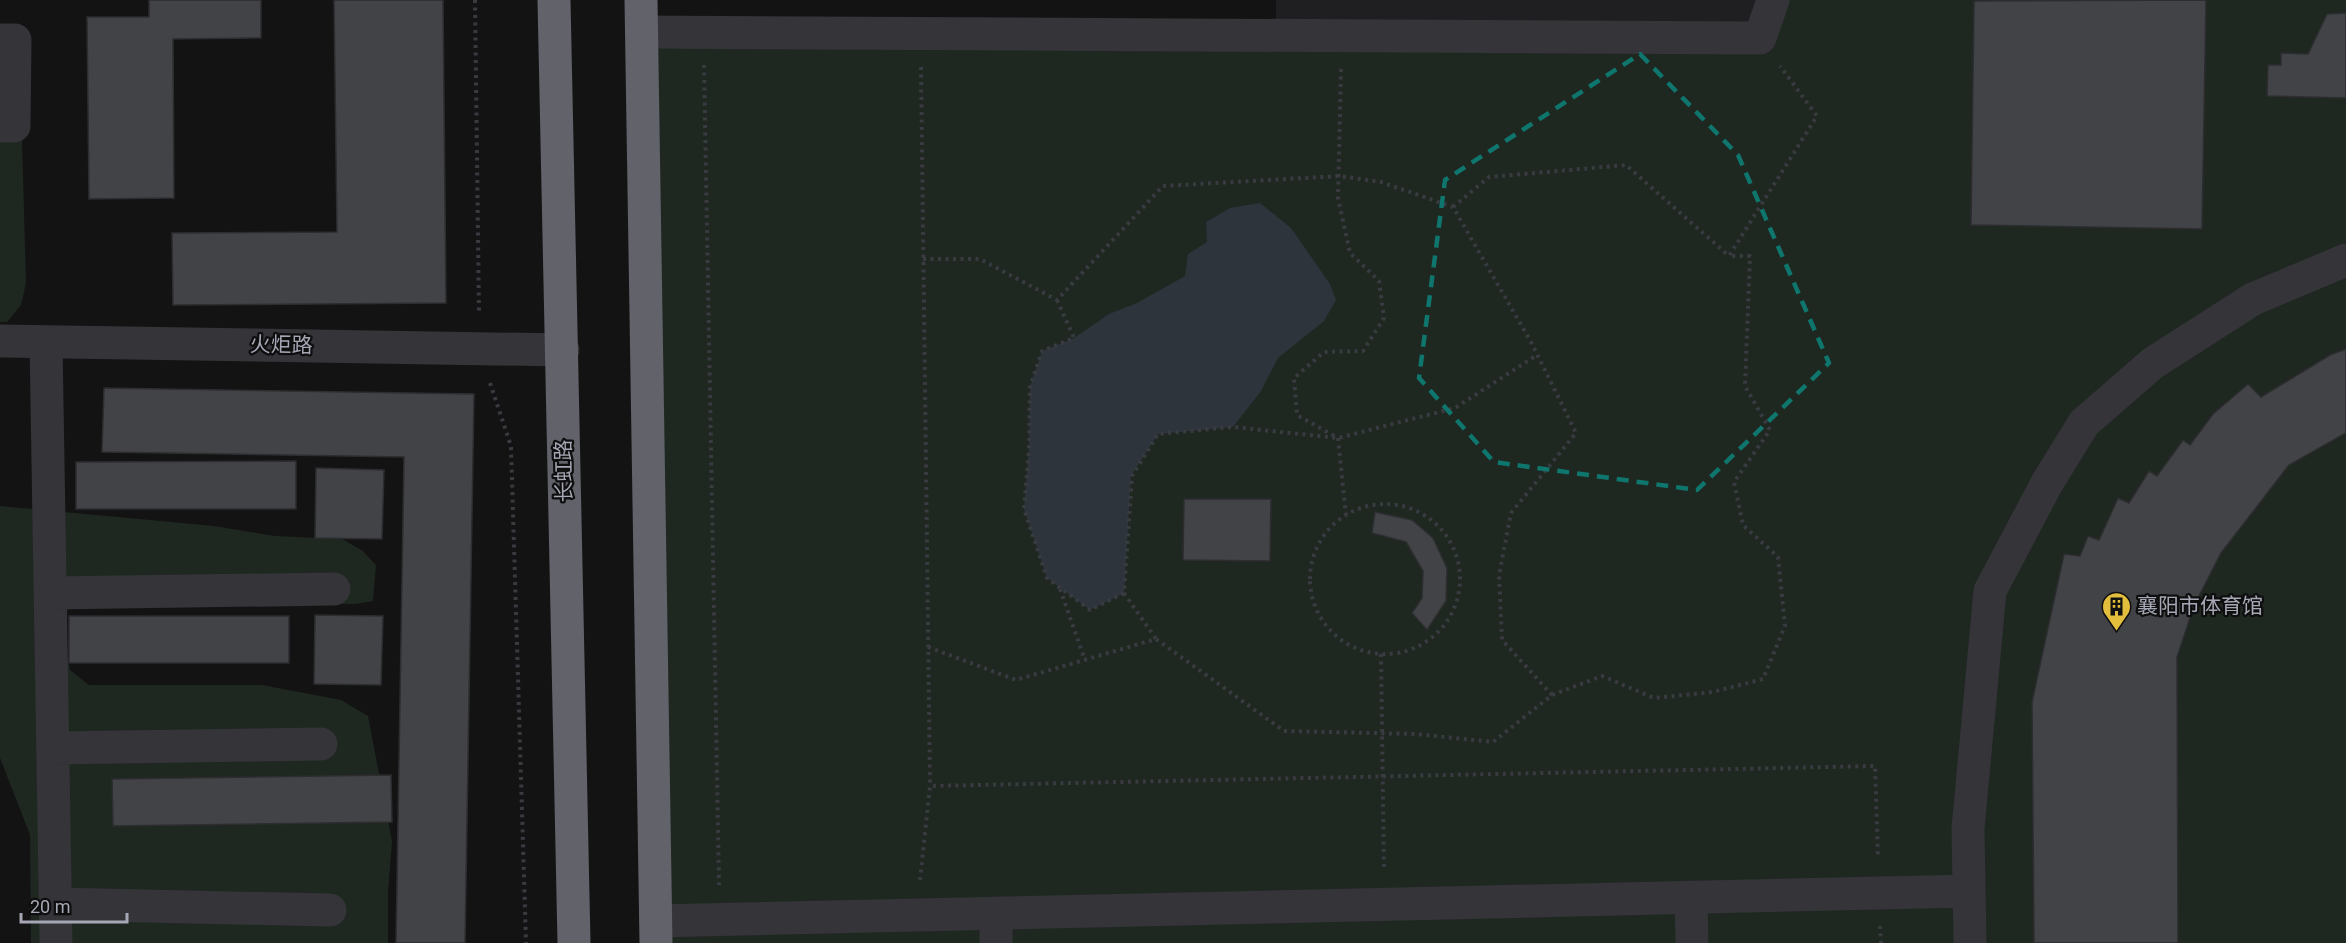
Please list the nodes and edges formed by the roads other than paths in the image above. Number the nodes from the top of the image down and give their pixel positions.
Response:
1 (554, 0) edge
2 (1773, 0) edge
3 (641, 16) edge
4 (0, 40) edge
5 (0, 126) edge
6 (2346, 261) edge
7 (0, 341) edge
8 (46, 342) junction
9 (562, 350) junction
10 (334, 590) dead end
11 (50, 593) junction
12 (321, 744) dead end
13 (53, 748) junction
14 (1969, 891) junction
15 (1691, 898) junction
16 (56, 904) junction
17 (330, 910) dead end
18 (996, 928) edge
19 (917, 929) edge
20 (656, 932) edge
21 (56, 943) edge
22 (574, 943) edge
23 (1692, 943) edge
24 (1970, 943) edge

1 - 9 highway, 长虹路
2 - 3 street
3 - 20 highway
4 - 5 street
6 - 14 street
7 - 8 street, 火炬路
8 - 9 street, 火炬路
8 - 11 street
9 - 22 highway, 长虹路
10 - 11 street
11 - 13 street
12 - 13 street
13 - 16 street
14 - 15 street
14 - 24 street
15 - 18 street
15 - 23 street
16 - 17 street
16 - 21 street
18 - 19 street
19 - 20 street

